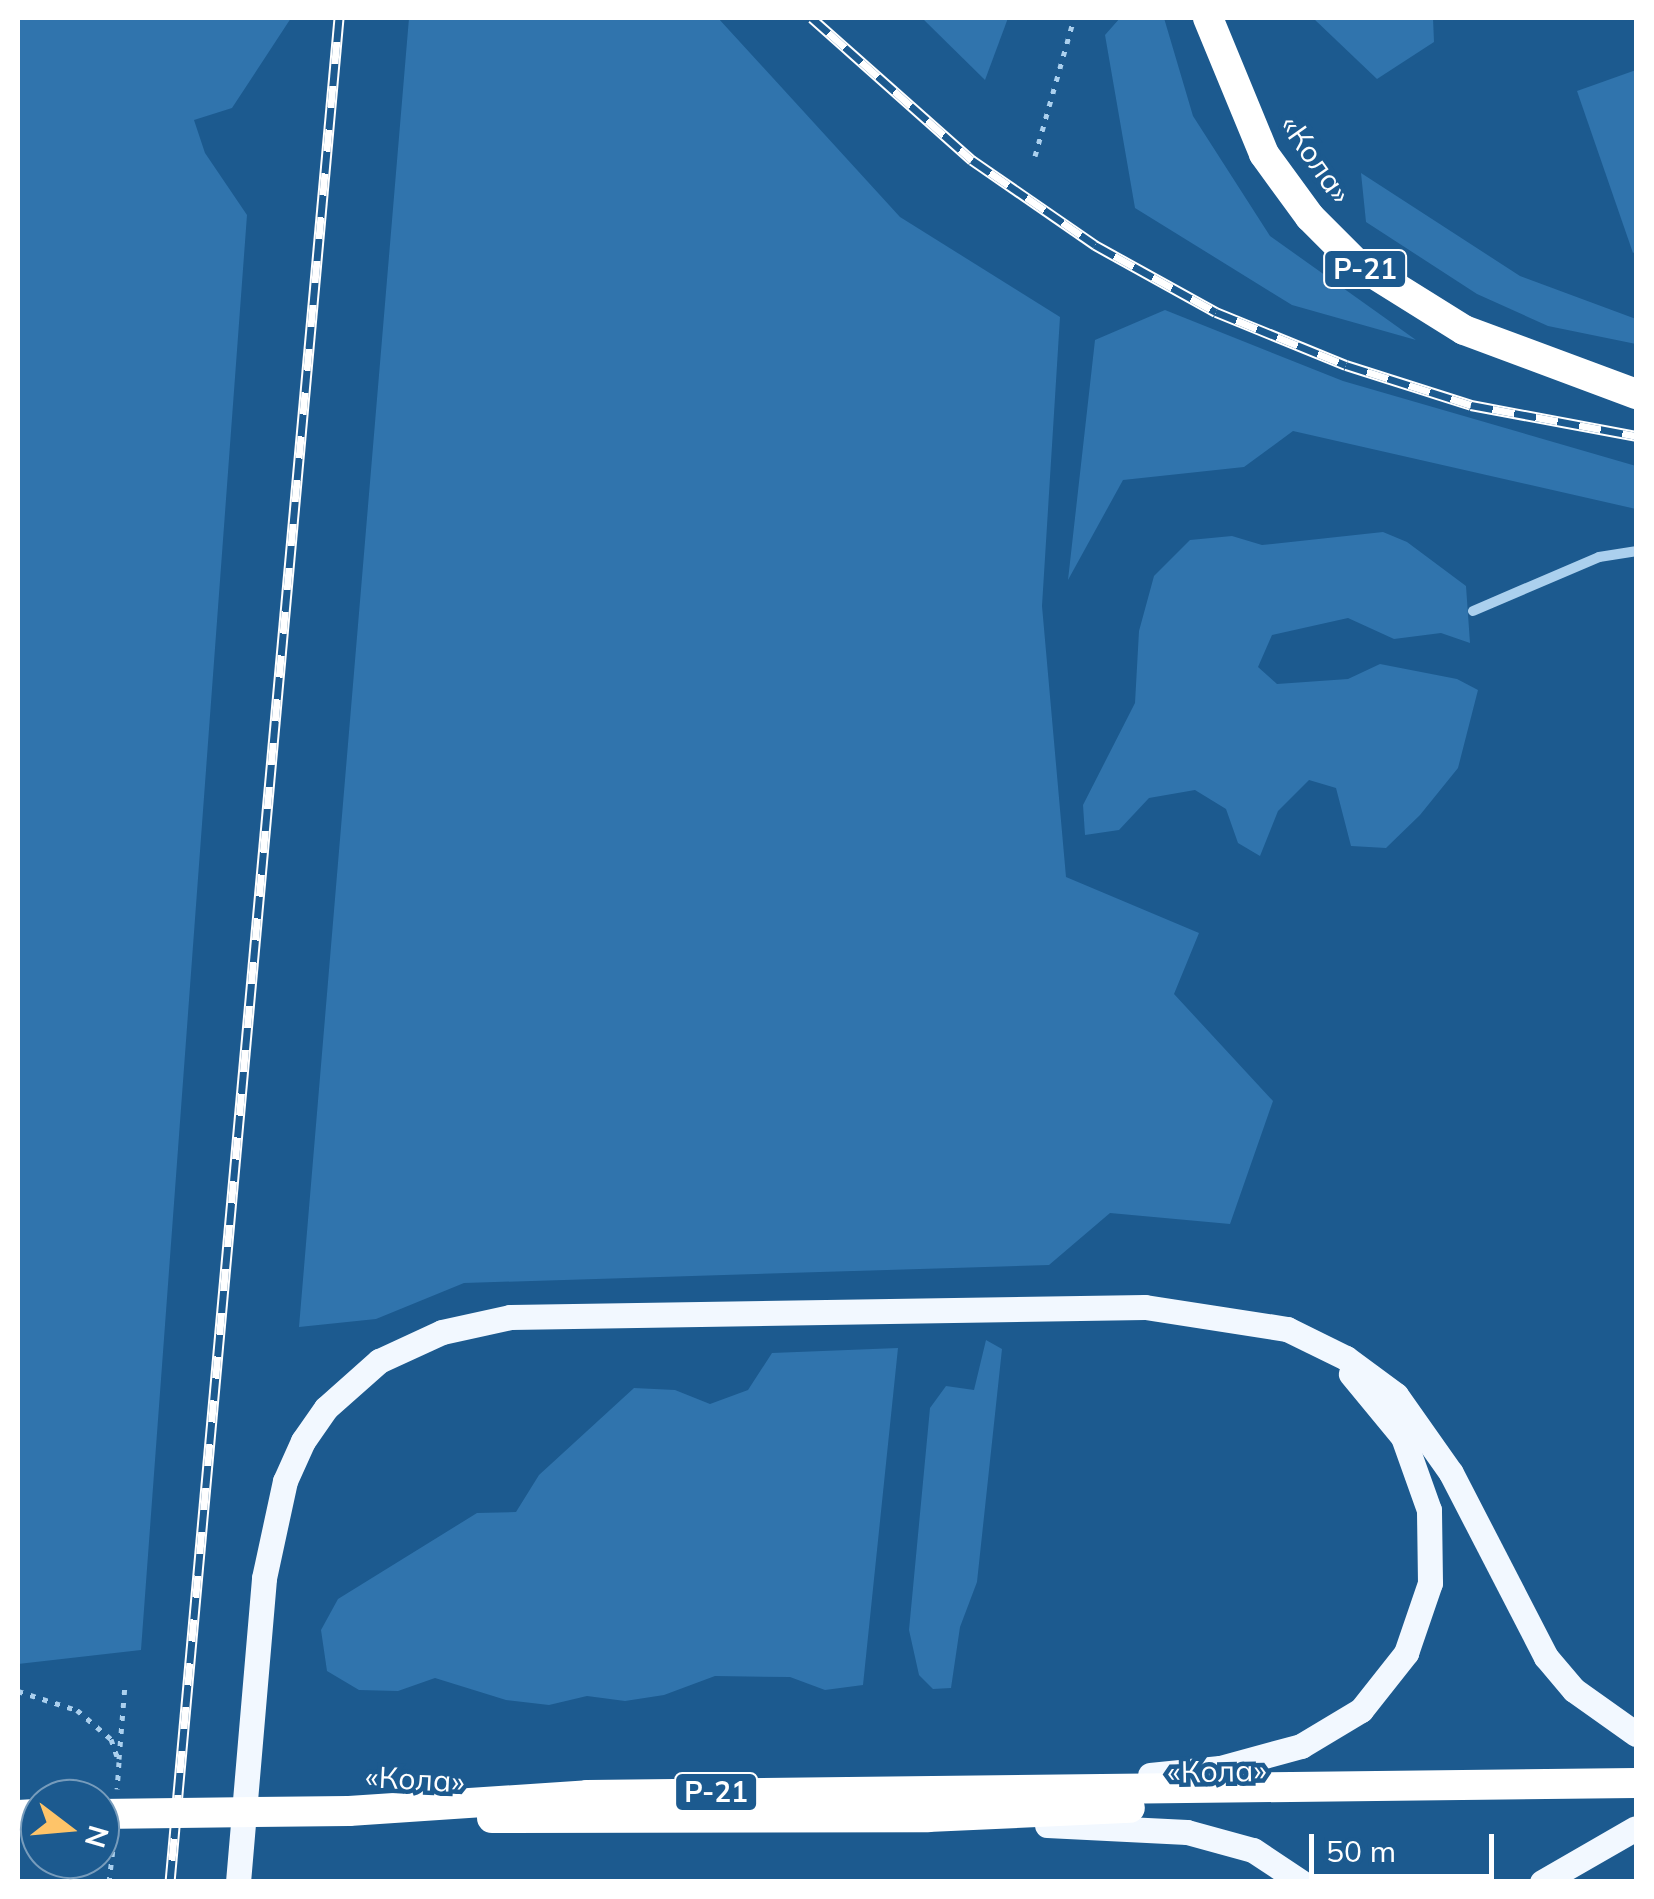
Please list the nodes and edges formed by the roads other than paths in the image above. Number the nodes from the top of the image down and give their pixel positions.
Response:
1 (1208, 18) edge
2 (1636, 394) edge
3 (1636, 551) edge
4 (1474, 611) dead end
5 (1313, 1340) junction
6 (1636, 1734) edge
7 (1636, 1783) edge
8 (1083, 1786) junction
9 (1636, 1798) edge
10 (349, 1811) junction
11 (120, 1815) edge
12 (928, 1817) junction
13 (1636, 1828) edge
14 (238, 1882) edge
15 (1301, 1882) edge
16 (1542, 1882) edge

1 - 2 highway, «Кола» / Р-21
3 - 4 street
5 - 6 main road
5 - 8 main road
5 - 14 main road
7 - 8 highway, «Кола» / Р-21
8 - 10 highway, «Кола» / Р-21
9 - 12 highway, «Кола» / Р-21
10 - 11 highway, Р-21, bridge
10 - 12 highway, «Кола» / Р-21
12 - 15 main road
13 - 16 main road

